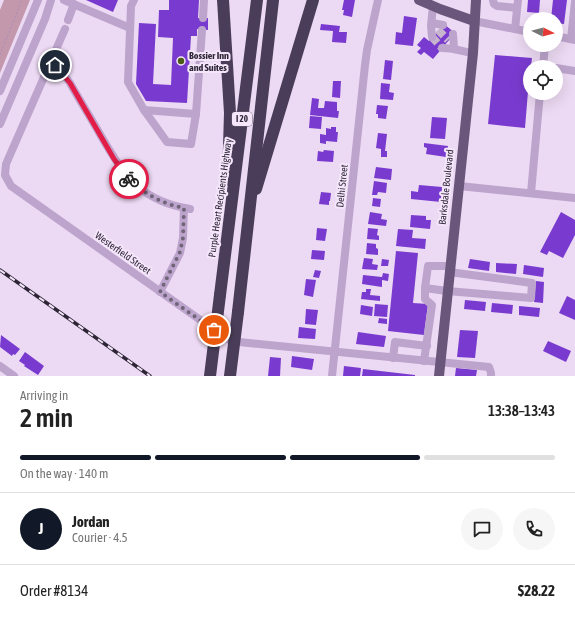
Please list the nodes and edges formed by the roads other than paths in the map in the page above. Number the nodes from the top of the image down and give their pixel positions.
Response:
1 (38, 0) edge
2 (51, 0) edge
3 (64, 0) edge
4 (134, 0) edge
5 (204, 0) edge
6 (223, 0) edge
7 (257, 0) edge
8 (273, 0) edge
9 (312, 0) edge
10 (378, 0) edge
11 (419, 0) edge
12 (476, 0) edge
13 (493, 0) edge
14 (575, 2) edge
15 (74, 4) junction
16 (517, 4) edge
17 (433, 6) junction
18 (203, 18) dead end
19 (68, 20) dead end
20 (474, 20) junction
21 (432, 23) junction
22 (130, 28) junction
23 (440, 28) tunnel mouth
24 (65, 29) dead end
25 (515, 29) junction
26 (202, 30) dead end
27 (523, 31) edge
28 (432, 37) tunnel mouth
29 (451, 37) tunnel mouth
30 (563, 38) edge
31 (573, 40) edge
32 (442, 48) dead end
33 (454, 48) junction
34 (472, 53) junction
35 (51, 62) junction
36 (563, 69) edge
37 (575, 71) edge
38 (0, 91) edge
39 (539, 100) edge
40 (144, 110) junction
41 (196, 114) junction
42 (0, 124) edge
43 (459, 186) junction
44 (530, 193) junction
45 (575, 198) edge
46 (249, 209) junction
47 (227, 239) junction
48 (450, 269) junction
49 (425, 288) junction
50 (447, 291) junction
51 (160, 292) junction
52 (432, 305) junction
53 (446, 306) junction
54 (427, 346) junction
55 (334, 352) junction
56 (393, 358) junction
57 (424, 361) junction
58 (440, 363) junction
59 (0, 366) edge
60 (14, 376) edge
61 (210, 376) edge
62 (230, 376) edge
63 (332, 376) edge
64 (439, 376) edge
65 (491, 376) edge

1 - 38 street
2 - 42 street
3 - 15 street
4 - 22 street
5 - 18 street
6 - 47 highway
7 - 47 highway, Purple Heart Recipients Highway / I 20
8 - 46 highway, I 20
9 - 46 highway
10 - 55 street, Delhi Street
11 - 17 main road
12 - 20 main road, Barksdale Boulevard
13 - 16 street
14 - 31 street
15 - 19 street
15 - 22 street
16 - 25 street
17 - 20 main road
17 - 21 street
20 - 25 street
20 - 34 main road, Barksdale Boulevard
21 - 23 street
21 - 28 street
22 - 40 street
24 - 35 street, Westerfield Street
25 - 27 street
26 - 41 street
29 - 33 street
30 - 31 street
32 - 33 street
33 - 34 street
34 - 43 main road, Barksdale Boulevard
35 - 51 street
35 - 51 street, Westerfield Street
36 - 37 street
39 - 44 street
40 - 41 street
40 - 41 street
43 - 44 street
43 - 48 main road, Barksdale Boulevard
44 - 45 street
46 - 62 highway, I 20, bridge
47 - 61 highway, Purple Heart Recipients Highway / I 20, bridge
48 - 49 street
48 - 50 main road, Barksdale Boulevard
48 - 50 street
49 - 50 street
49 - 52 street
50 - 53 main road, Barksdale Boulevard
51 - 55 street, Westerfield Street
52 - 53 street
52 - 54 street
53 - 58 main road, Barksdale Boulevard
54 - 56 street
54 - 57 street
55 - 56 street, Westerfield Street
55 - 63 street, Delhi Street
56 - 57 street, Westerfield Street
57 - 58 street, Westerfield Street
58 - 64 main road, Barksdale Boulevard
58 - 65 street, Westerfield Street
59 - 60 street

